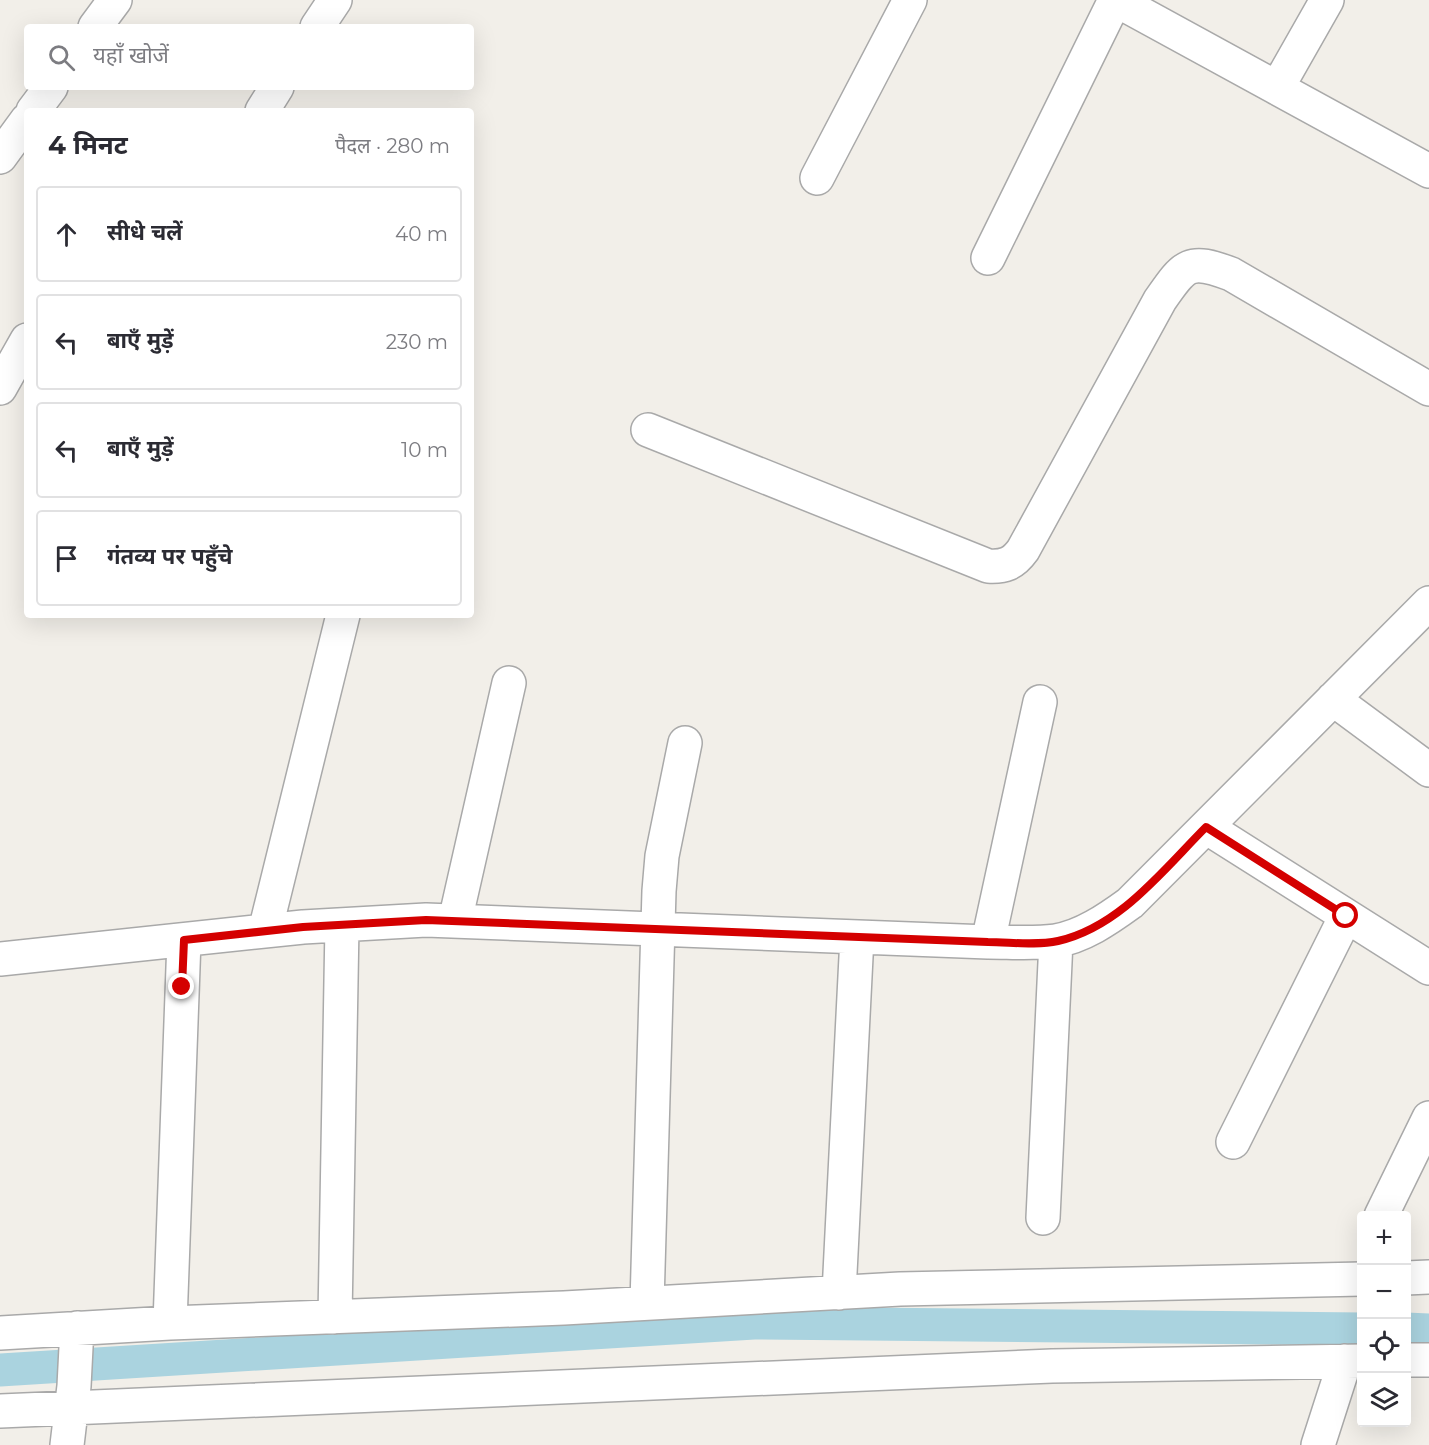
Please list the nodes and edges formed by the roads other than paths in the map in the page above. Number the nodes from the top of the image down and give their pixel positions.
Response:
1 (115, 0) edge
2 (335, 0) edge
3 (910, 0) edge
4 (1115, 0) edge
5 (1327, 0) edge
6 (97, 24) edge
7 (319, 24) edge
8 (1277, 88) junction
9 (49, 90) edge
10 (275, 90) edge
11 (35, 108) edge
12 (264, 108) edge
13 (24, 124) edge
14 (0, 156) edge
15 (24, 166) edge
16 (1429, 171) edge
17 (817, 178) dead end
18 (988, 258) dead end
19 (24, 345) edge
20 (0, 388) edge
21 (1429, 389) edge
22 (648, 430) dead end
23 (1429, 603) edge
24 (342, 618) edge
25 (508, 683) dead end
26 (1333, 699) junction
27 (1040, 702) dead end
28 (685, 743) dead end
29 (1429, 770) edge
30 (1206, 827) junction
31 (1346, 916) junction
32 (454, 921) junction
33 (342, 925) junction
34 (657, 928) junction
35 (265, 932) junction
36 (857, 937) junction
37 (184, 940) junction
38 (1056, 941) junction
39 (988, 942) junction
40 (0, 959) edge
41 (1429, 968) edge
42 (1429, 1118) edge
43 (1233, 1142) dead end
44 (1383, 1211) edge
45 (1043, 1218) dead end
46 (1357, 1271) edge
47 (1429, 1277) edge
48 (1411, 1278) edge
49 (838, 1293) junction
50 (646, 1303) junction
51 (335, 1317) junction
52 (170, 1323) junction
53 (0, 1333) edge
54 (77, 1340) junction
55 (1411, 1360) edge
56 (1429, 1360) edge
57 (1353, 1361) edge
58 (73, 1397) junction
59 (0, 1411) edge
60 (67, 1445) edge
61 (1318, 1445) edge

1 - 6 street
2 - 7 street
3 - 17 street
4 - 8 street
4 - 18 street
5 - 8 street
8 - 16 street
9 - 11 street
10 - 12 street
13 - 14 street
14 - 15 street
19 - 20 street
21 - 22 street
23 - 26 street
24 - 35 street
25 - 32 street
26 - 29 street
26 - 30 street
27 - 39 street
28 - 34 street
30 - 31 street
30 - 38 street
31 - 41 street
31 - 43 street
32 - 33 street
32 - 34 street
33 - 35 street
33 - 51 street
34 - 36 street
34 - 50 street
35 - 37 street
36 - 39 street
36 - 49 street
37 - 40 street
37 - 52 street
38 - 39 street
38 - 45 street
42 - 44 street
46 - 49 street
47 - 48 street
49 - 50 street
50 - 51 street
51 - 52 street
52 - 54 street
53 - 54 street
54 - 58 street
55 - 56 street
57 - 58 street
57 - 61 street
58 - 59 street
58 - 60 street

